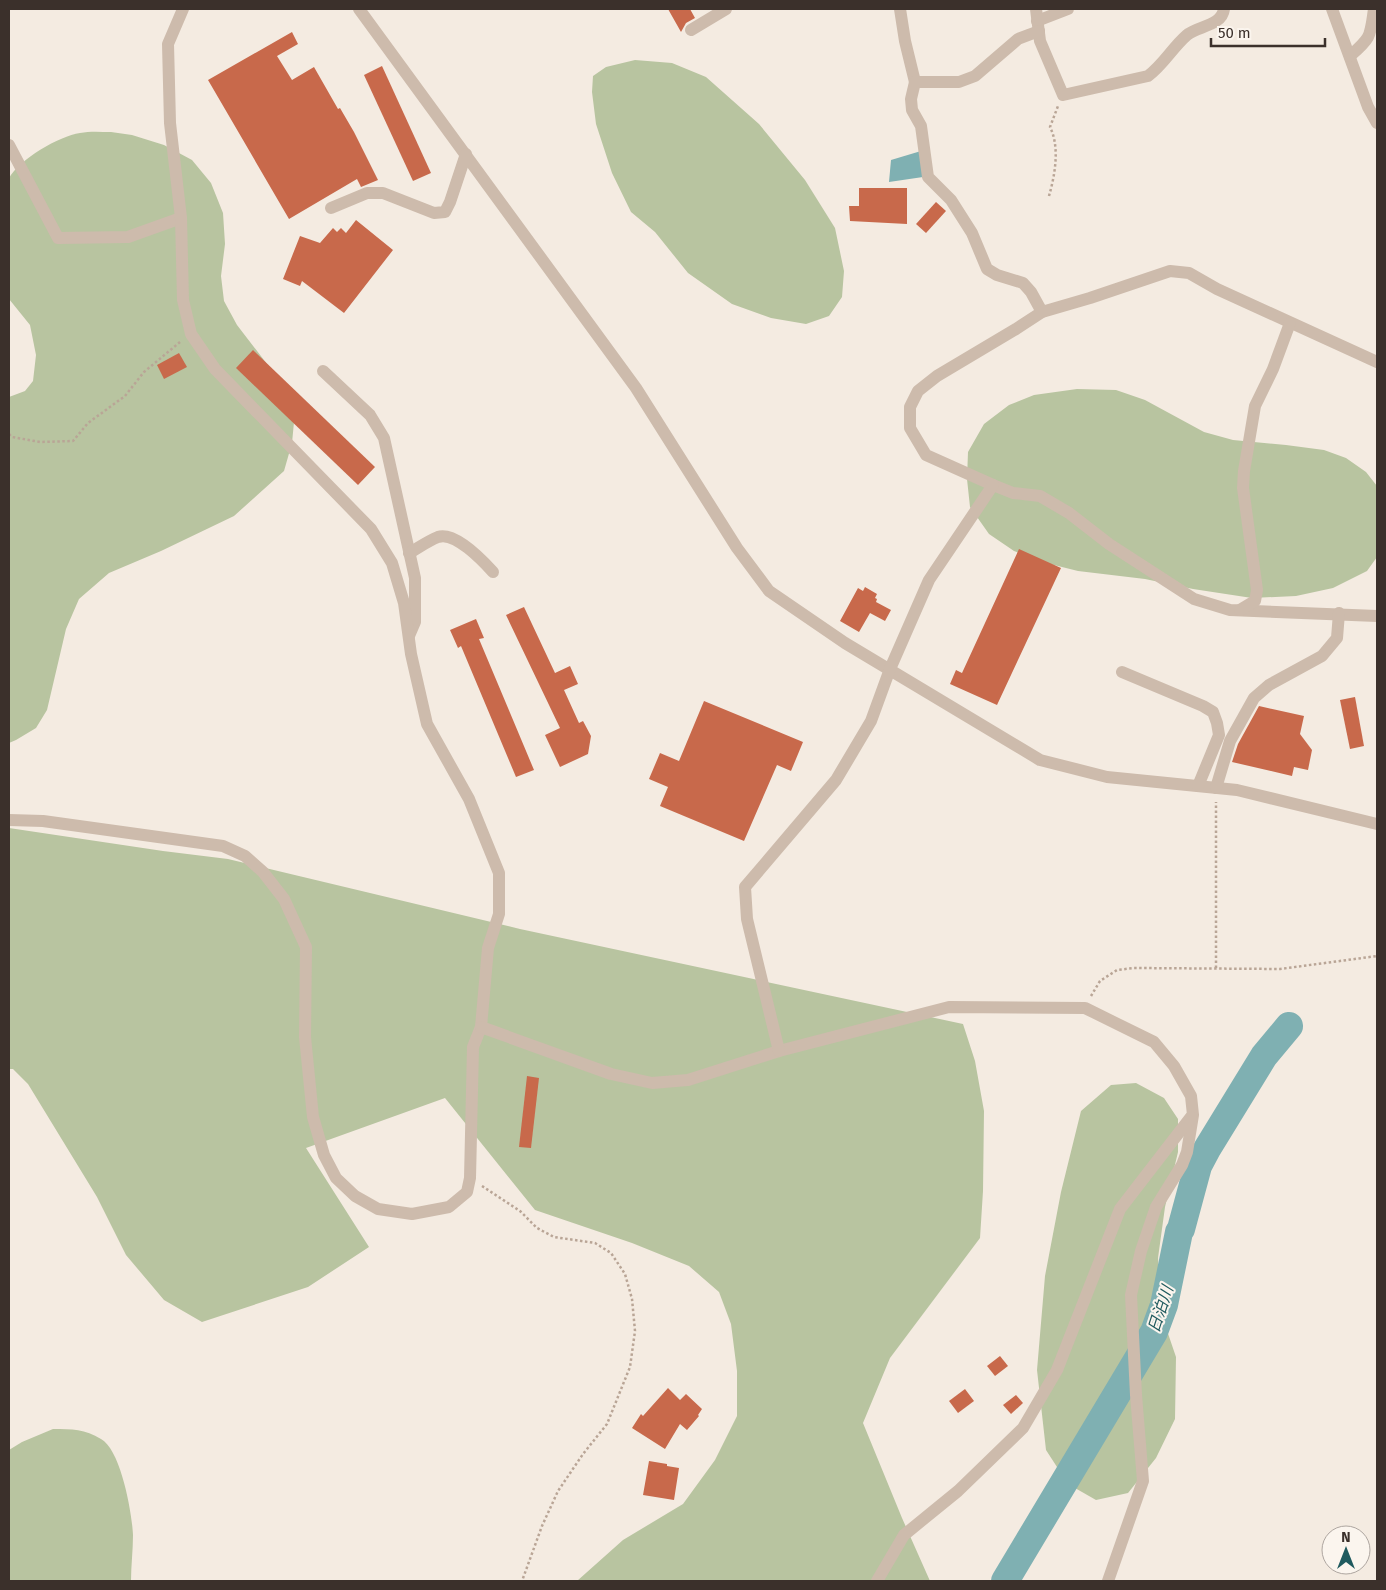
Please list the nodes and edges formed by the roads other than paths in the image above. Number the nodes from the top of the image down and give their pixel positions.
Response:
1 (183, 9) edge
2 (359, 9) edge
3 (726, 9) edge
4 (900, 9) edge
5 (1068, 9) edge
6 (1224, 9) edge
7 (1332, 9) edge
8 (1374, 9) edge
9 (1038, 20) edge
10 (691, 30) dead end
11 (1350, 56) junction
12 (915, 82) junction
13 (1377, 123) edge
14 (9, 145) edge
15 (466, 154) junction
16 (331, 208) dead end
17 (181, 218) junction
18 (1042, 312) junction
19 (1290, 323) junction
20 (1377, 362) edge
21 (323, 371) dead end
22 (992, 486) junction
23 (410, 553) junction
24 (493, 572) dead end
25 (1240, 610) junction
26 (1339, 613) junction
27 (1377, 616) edge
28 (408, 638) junction
29 (890, 669) junction
30 (1122, 672) dead end
31 (1198, 786) junction
32 (1216, 788) junction
33 (9, 820) edge
34 (1377, 824) edge
35 (480, 1027) junction
36 (779, 1051) junction
37 (1193, 1115) junction
38 (877, 1581) edge
39 (1108, 1581) edge

1 - 17 street
2 - 15 street
3 - 10 street
4 - 12 street
5 - 9 street
6 - 9 street
7 - 11 street
8 - 11 street
9 - 12 street
11 - 13 street
12 - 18 street
14 - 17 street
15 - 16 street
15 - 29 street
17 - 28 street
18 - 19 street
18 - 22 street
19 - 20 street
19 - 25 street
21 - 23 street
22 - 25 street
22 - 29 street
23 - 24 street
23 - 28 street
25 - 26 street
26 - 27 street
26 - 32 street
28 - 35 street
29 - 31 street
29 - 36 street
30 - 31 street
31 - 32 street
32 - 34 street
33 - 35 street
35 - 36 street
36 - 37 street
37 - 38 street
37 - 39 street

